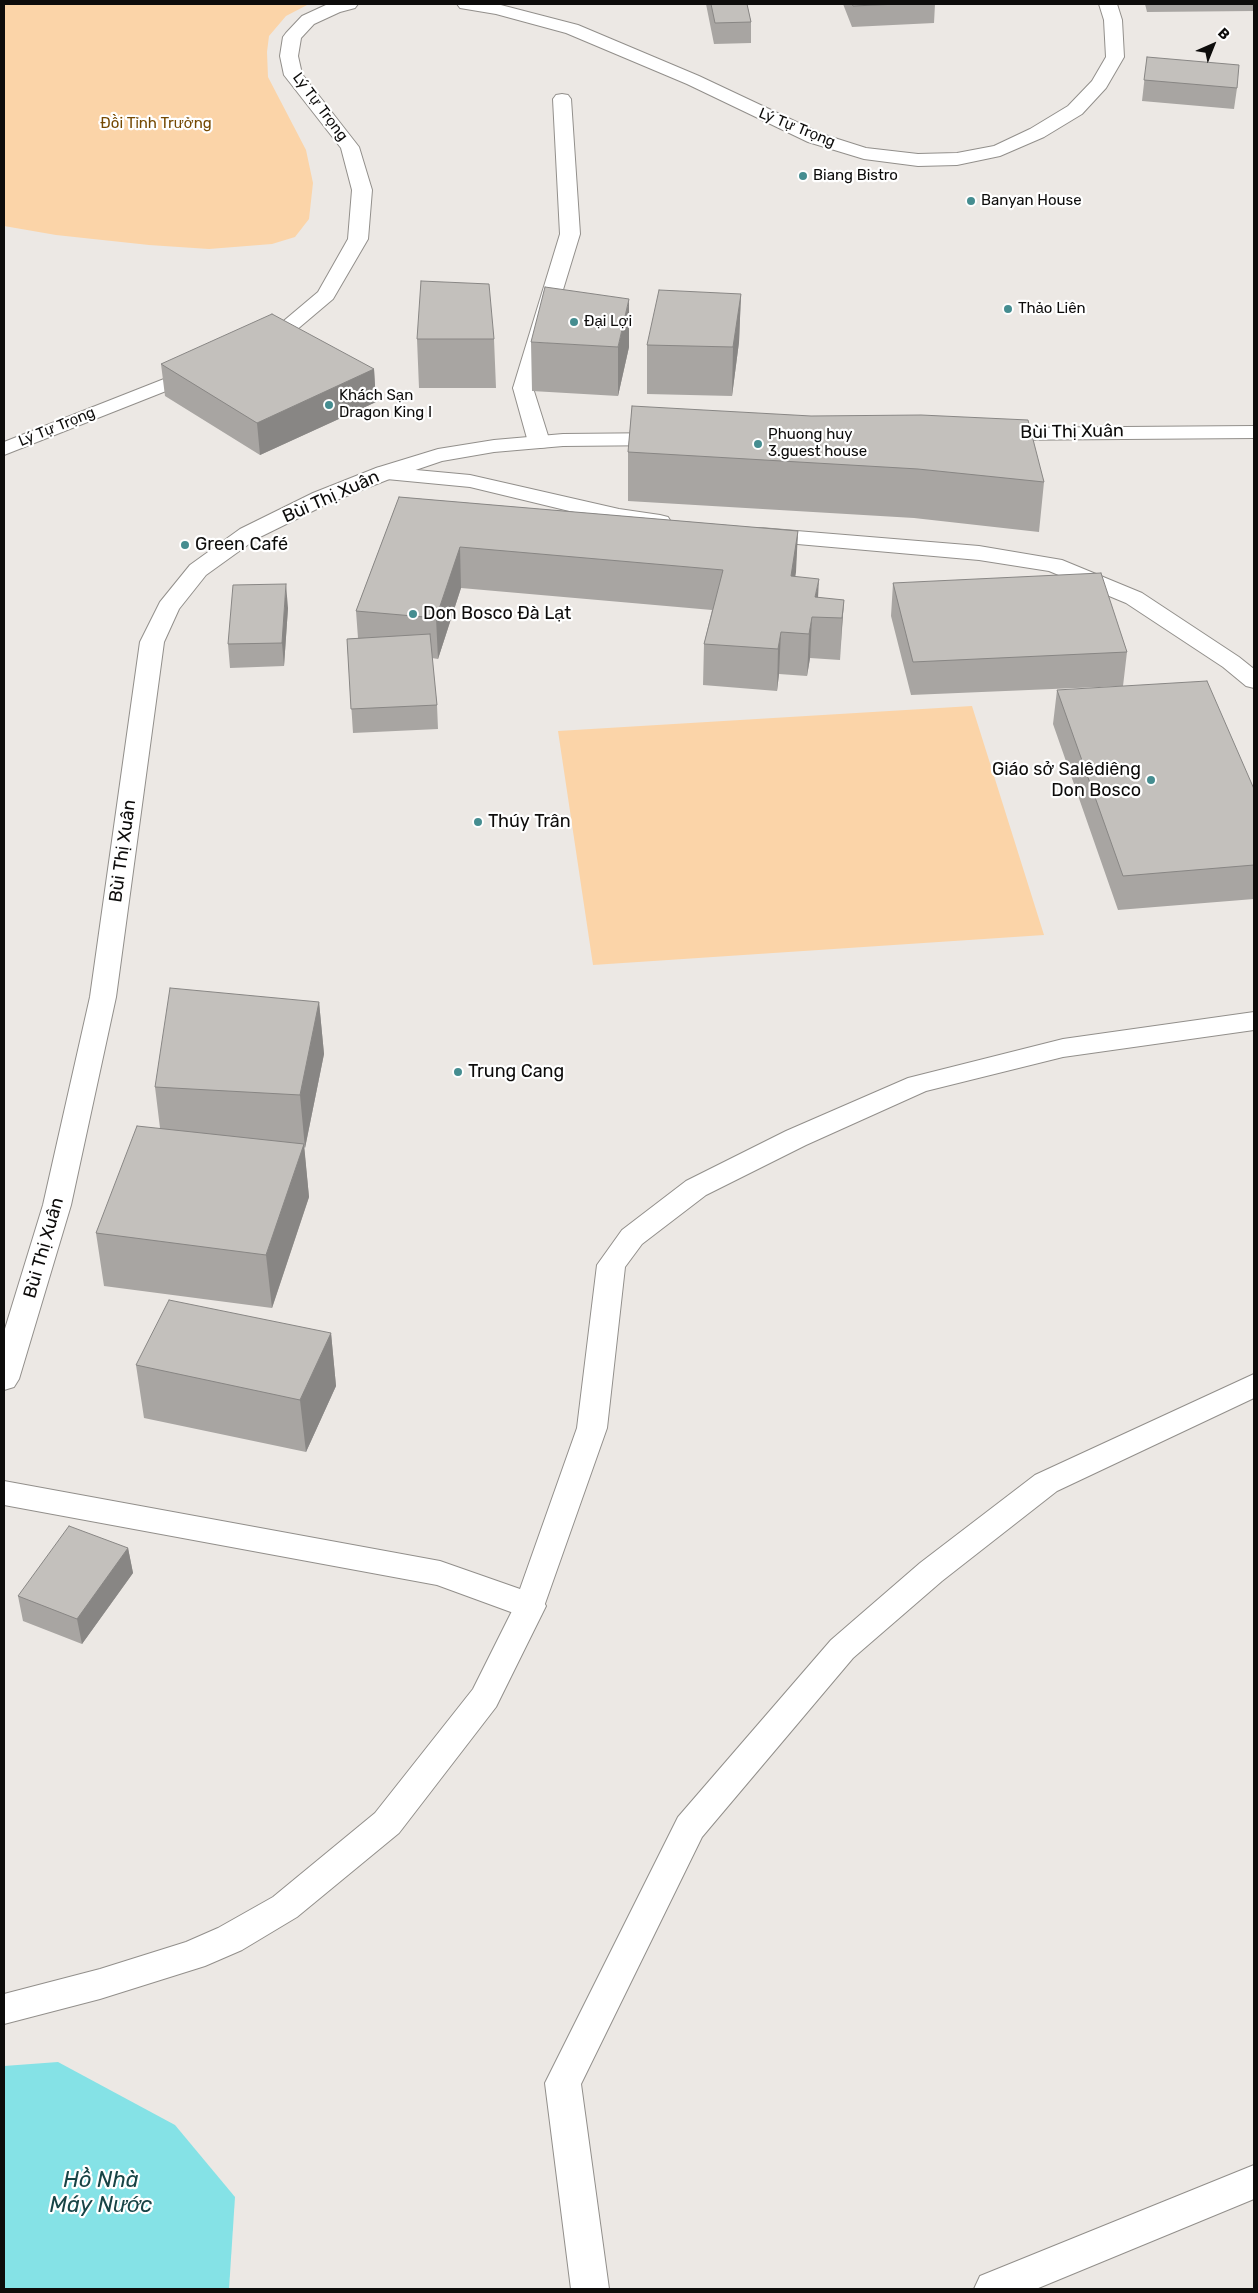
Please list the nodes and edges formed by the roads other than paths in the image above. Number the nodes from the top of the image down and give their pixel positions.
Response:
1 (349, 4) edge
2 (466, 4) edge
3 (1108, 4) edge
4 (562, 98) dead end
5 (242, 350) edge
6 (216, 363) edge
7 (1254, 432) edge
8 (970, 434) edge
9 (687, 439) edge
10 (539, 442) junction
11 (4, 449) edge
12 (384, 473) junction
13 (685, 526) edge
14 (741, 534) edge
15 (1254, 681) edge
16 (1254, 1021) edge
17 (4, 1379) edge
18 (1254, 1385) edge
19 (4, 1493) edge
20 (530, 1606) junction
21 (4, 2009) edge
22 (1254, 2182) edge
23 (590, 2289) edge
24 (993, 2289) edge

1 - 5 street, Lý Tự Trọng
2 - 3 street, Lý Tự Trọng
4 - 10 street
6 - 11 street, Lý Tự Trọng
7 - 8 street, Bùi Thị Xuân
9 - 10 street, Bùi Thị Xuân
10 - 12 street, Bùi Thị Xuân
12 - 13 street
12 - 17 street, Bùi Thị Xuân
14 - 15 street
16 - 20 street
18 - 23 street
19 - 20 street
20 - 21 street
22 - 24 street

